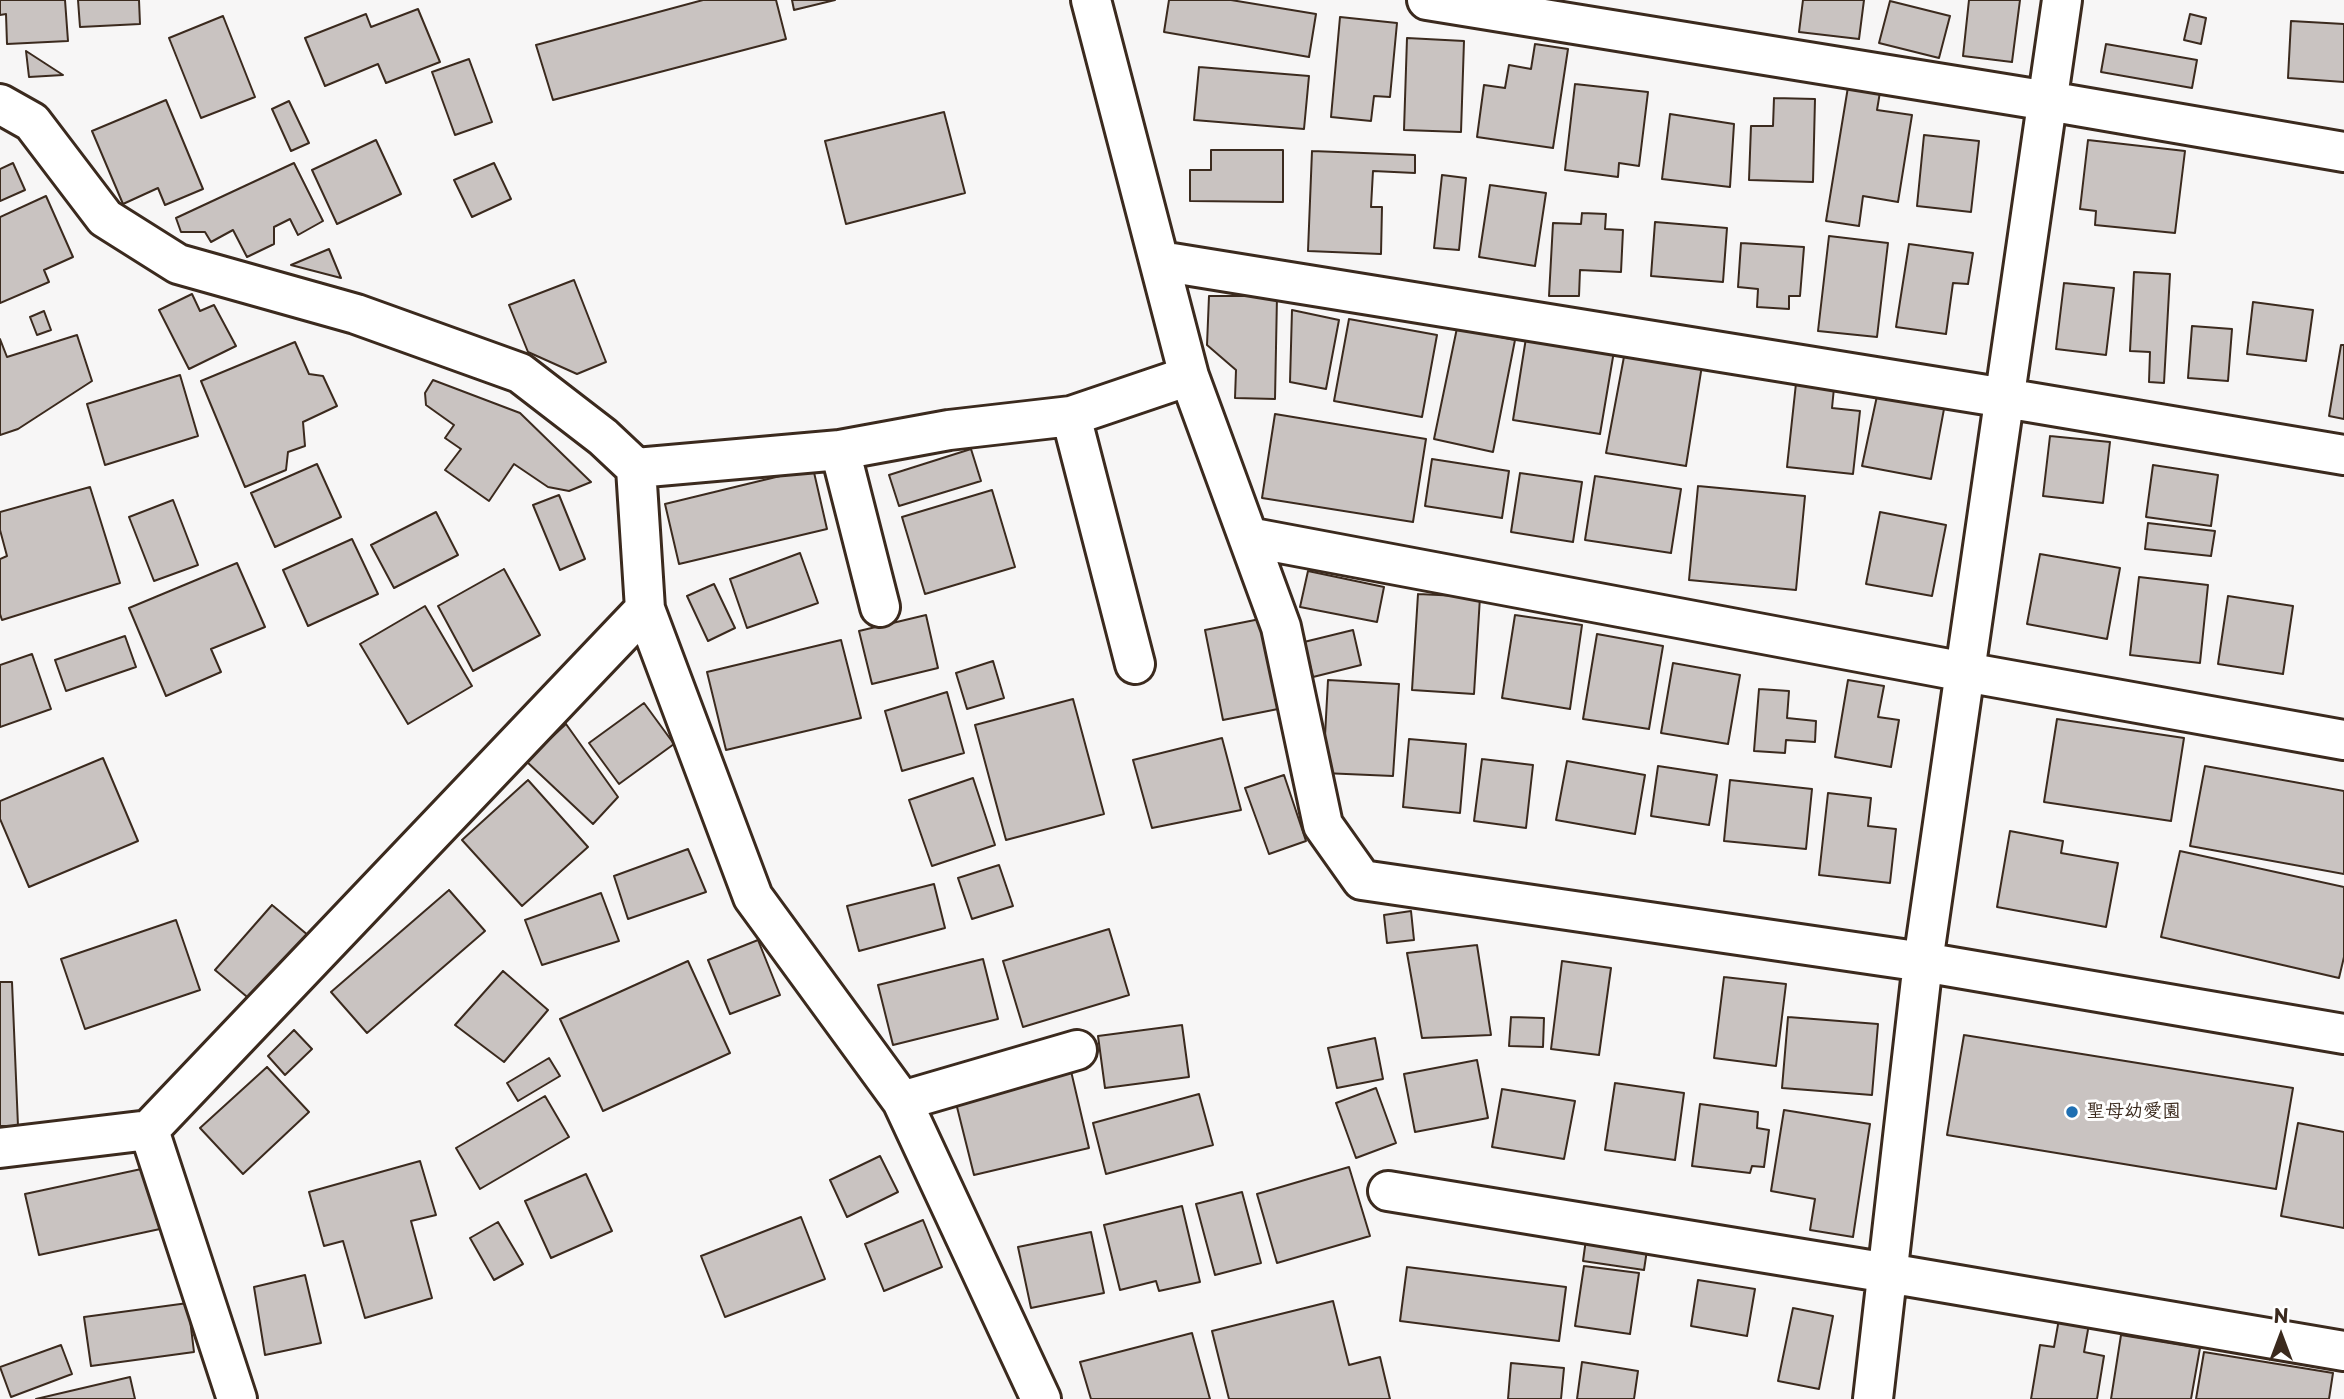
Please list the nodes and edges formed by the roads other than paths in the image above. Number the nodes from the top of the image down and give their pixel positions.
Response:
1 (1091, 0) edge
2 (1427, 0) edge
3 (2062, 0) edge
4 (2048, 101) junction
5 (0, 104) edge
6 (2344, 152) edge
7 (1160, 261) junction
8 (1189, 376) junction
9 (2005, 398) junction
10 (1071, 416) junction
11 (840, 450) junction
12 (2344, 455) edge
13 (636, 468) junction
14 (1248, 537) junction
15 (880, 607) dead end
16 (645, 609) junction
17 (1135, 664) dead end
18 (1965, 671) junction
19 (2344, 740) edge
20 (1923, 962) junction
21 (2344, 1034) edge
22 (1077, 1050) dead end
23 (902, 1101) junction
24 (149, 1130) junction
25 (0, 1148) edge
26 (1388, 1192) dead end
27 (1888, 1273) junction
28 (2344, 1351) edge
29 (237, 1399) edge
30 (1041, 1399) edge
31 (1873, 1399) edge

1 - 7 street
2 - 4 street
3 - 4 street
4 - 6 street
4 - 9 street
5 - 13 street
7 - 8 street
7 - 9 street
8 - 10 street
8 - 14 street
9 - 12 street
9 - 18 street
10 - 11 street
10 - 17 street
11 - 13 street
11 - 15 street
13 - 16 street
14 - 18 street
14 - 20 street
16 - 23 street
16 - 24 street
18 - 19 street
18 - 20 street
20 - 21 street
20 - 27 street
22 - 23 street
23 - 30 street
24 - 25 street
24 - 29 street
26 - 27 street
27 - 28 street
27 - 31 street

